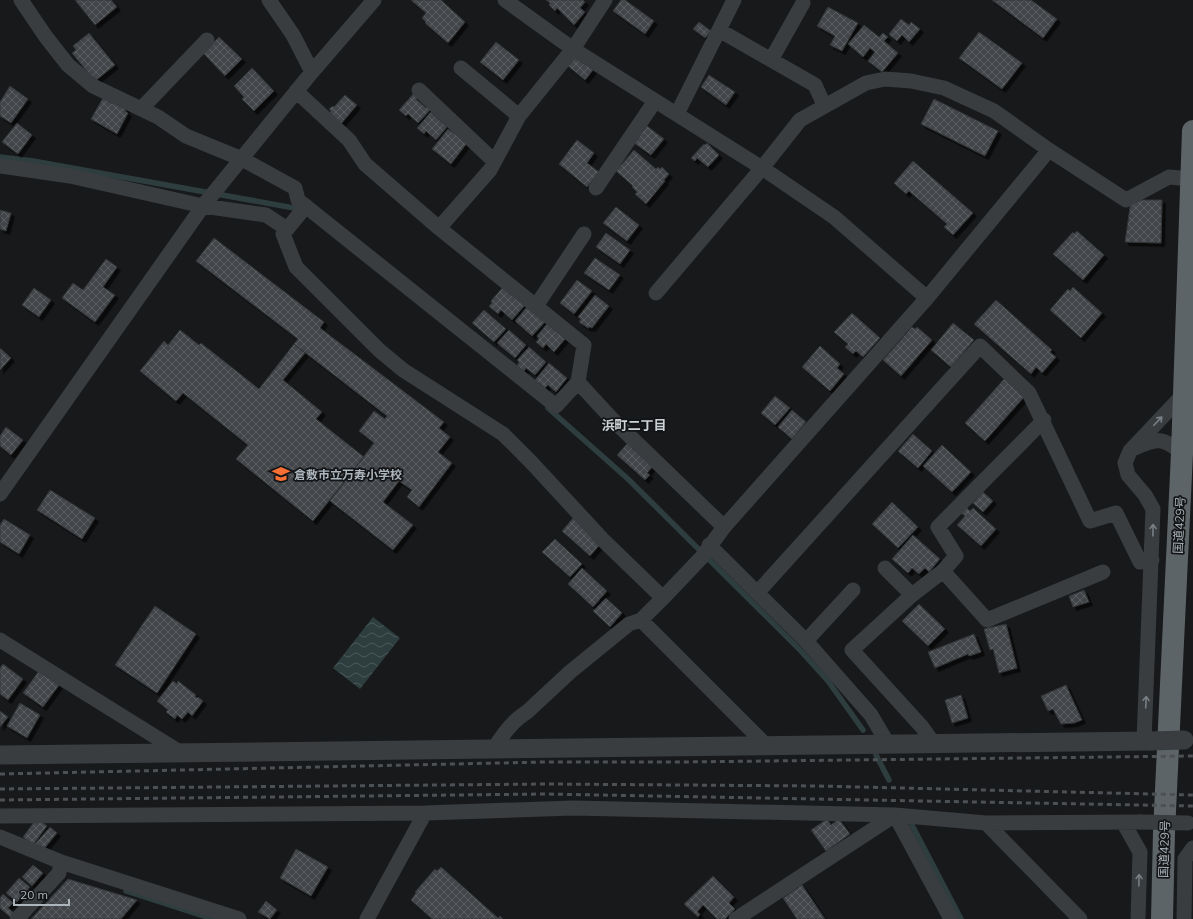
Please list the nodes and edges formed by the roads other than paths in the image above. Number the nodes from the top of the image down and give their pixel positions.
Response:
1 (21, 0) edge
2 (269, 0) edge
3 (374, 0) edge
4 (505, 0) edge
5 (605, 0) edge
6 (734, 0) edge
7 (803, 3) dead end
8 (720, 30) junction
9 (207, 40) dead end
10 (573, 49) junction
11 (771, 60) junction
12 (461, 68) dead end
13 (312, 72) junction
14 (420, 90) dead end
15 (296, 91) junction
16 (655, 101) junction
17 (824, 105) junction
18 (141, 109) junction
19 (677, 114) junction
20 (519, 116) junction
21 (1193, 131) edge
22 (1049, 150) junction
23 (242, 159) junction
24 (494, 161) junction
25 (0, 166) edge
26 (762, 168) junction
27 (1191, 179) junction
28 (596, 188) dead end
29 (210, 198) junction
30 (303, 210) junction
31 (439, 228) junction
32 (287, 229) junction
33 (584, 234) dead end
34 (656, 293) dead end
35 (927, 298) junction
36 (536, 306) junction
37 (578, 382) junction
38 (1188, 401) edge
39 (1044, 420) junction
40 (1188, 450) edge
41 (1130, 451) junction
42 (0, 494) edge
43 (724, 527) junction
44 (706, 551) junction
45 (1152, 560) junction
46 (885, 568) dead end
47 (943, 571) junction
48 (1103, 572) dead end
49 (853, 590) dead end
50 (758, 592) junction
51 (912, 595) junction
52 (663, 598) junction
53 (642, 620) junction
54 (0, 640) edge
55 (806, 641) junction
56 (1188, 740) edge
57 (1147, 741) junction
58 (888, 744) junction
59 (934, 744) junction
60 (766, 746) junction
61 (494, 749) junction
62 (183, 754) junction
63 (0, 755) edge
64 (426, 813) junction
65 (894, 815) junction
66 (0, 816) edge
67 (1123, 822) junction
68 (986, 823) junction
69 (1190, 823) edge
70 (0, 837) edge
71 (1193, 848) edge
72 (60, 867) junction
73 (17, 919) edge
74 (238, 919) edge
75 (367, 919) edge
76 (736, 919) edge
77 (950, 919) edge
78 (1080, 919) edge
79 (1138, 919) edge
80 (1162, 919) edge
81 (1184, 919) edge

1 - 18 street
2 - 13 street
3 - 13 street
4 - 10 street
5 - 10 street
6 - 8 street
7 - 11 street
8 - 11 street
8 - 19 street
9 - 18 street
10 - 16 street
10 - 20 street
11 - 17 street
12 - 20 street
13 - 15 street
14 - 24 street
15 - 23 street
15 - 31 street
16 - 19 street
16 - 28 street
17 - 22 street
17 - 26 street
18 - 23 street
19 - 26 street
20 - 24 street
21 - 27 highway, 国道429号
22 - 27 street
22 - 35 street
23 - 29 street
23 - 30 street
24 - 31 street
25 - 29 street
26 - 34 street
26 - 35 street
27 - 38 highway, 国道429号
29 - 32 street
29 - 42 street
30 - 32 street
30 - 37 street
31 - 36 street
32 - 52 street
33 - 36 street
35 - 43 street
36 - 37 street
37 - 43 street
38 - 40 highway, 国道429号
41 -> 38 street
39 - 45 street
39 - 47 street
39 - 50 street
40 - 41 street
40 - 80 highway, 国道429号
45 -> 41 street
43 - 44 street
44 - 50 street
44 - 52 street
57 -> 45 street
46 - 51 street
47 - 48 street
47 - 51 street
49 - 55 street
50 - 55 street
51 - 59 street
52 - 53 street
53 - 60 street
53 - 61 street
54 - 62 street
55 - 58 street
56 - 57 street, bridge
57 - 59 street
58 - 59 street
58 - 60 street
60 - 61 street
61 - 62 street
62 - 63 street
64 - 65 street
64 - 66 street
64 - 75 street
65 - 68 street
65 - 76 street
65 - 77 street
67 - 68 street
67 - 69 street, bridge
79 -> 67 street
68 - 78 street
70 - 72 street
71 - 81 street
72 - 73 street
72 - 74 street

